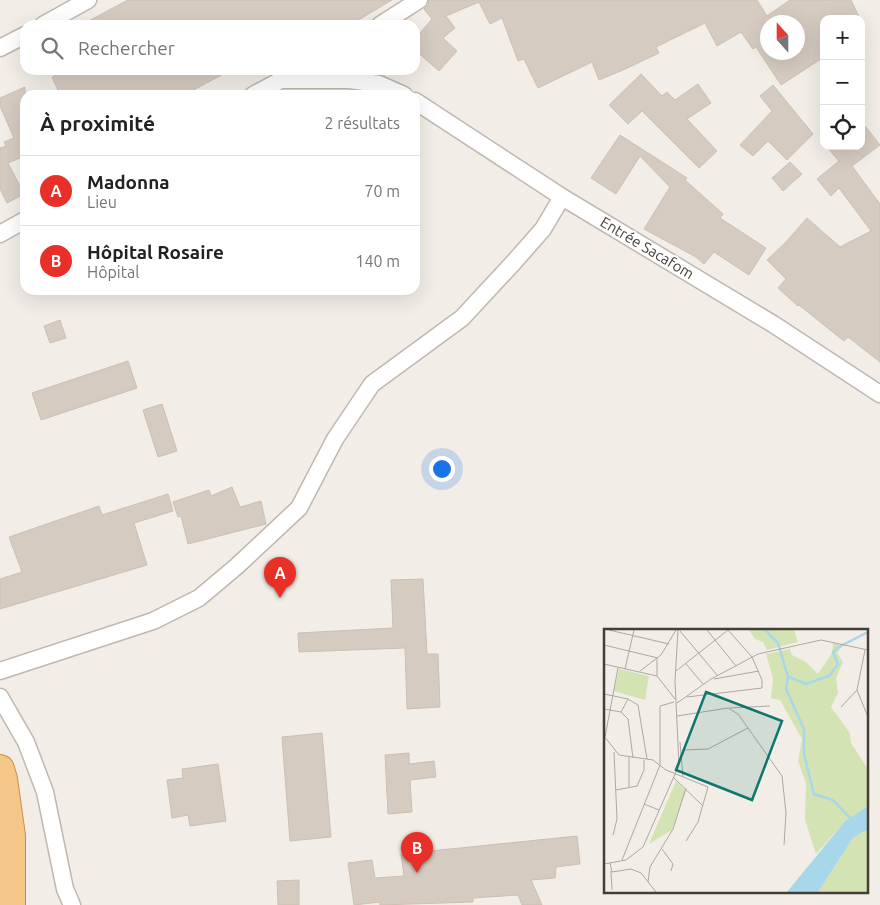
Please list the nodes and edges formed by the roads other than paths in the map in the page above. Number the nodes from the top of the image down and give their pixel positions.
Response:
1 (88, 0) edge
2 (419, 0) edge
3 (52, 20) edge
4 (388, 20) edge
5 (20, 38) edge
6 (0, 48) edge
7 (291, 75) edge
8 (281, 80) junction
9 (263, 90) edge
10 (393, 90) edge
11 (420, 104) edge
12 (562, 197) junction
13 (20, 223) edge
14 (0, 234) edge
15 (880, 394) edge
16 (0, 671) edge
17 (0, 697) edge
18 (0, 769) edge
19 (11, 905) edge
20 (72, 905) edge

1 - 3 street
2 - 4 street
5 - 6 street
7 - 8 street
8 - 9 street
8 - 10 street
11 - 12 street, Entrée Sacafom
12 - 15 street, Entrée Sacafom
12 - 16 street
13 - 14 street
17 - 20 street
18 - 19 highway

